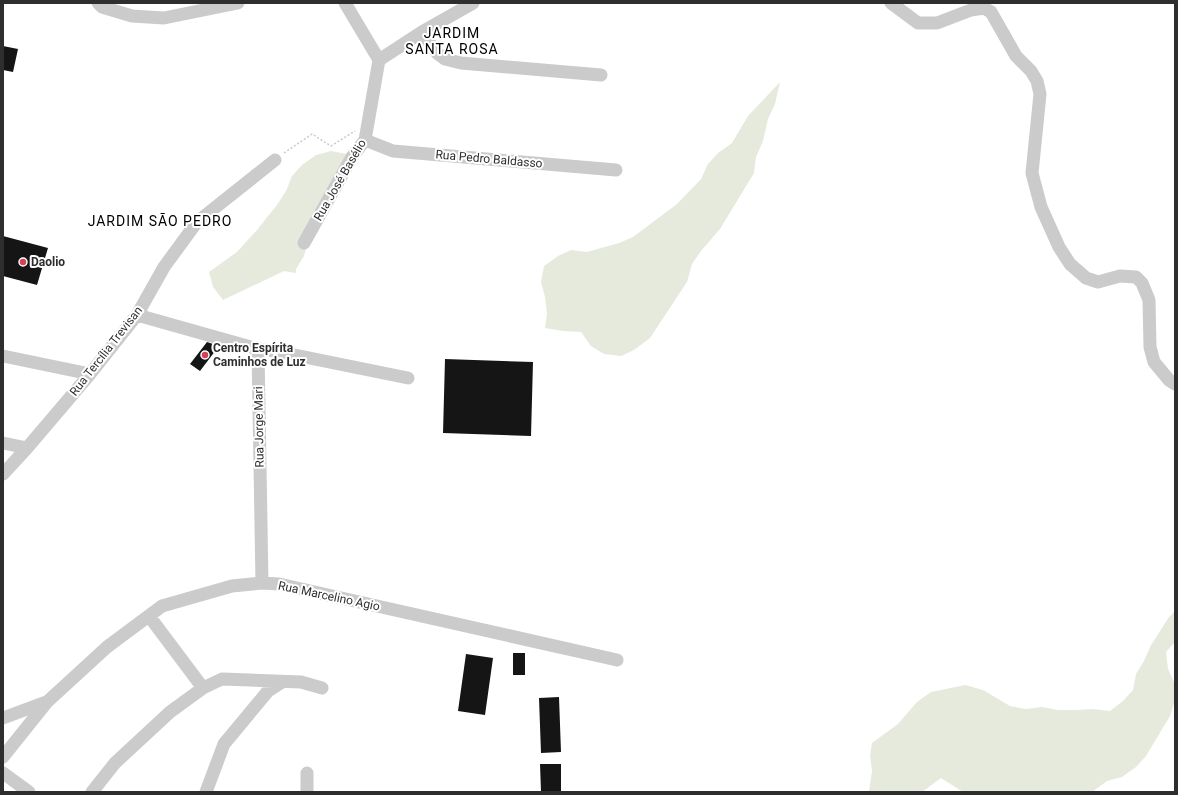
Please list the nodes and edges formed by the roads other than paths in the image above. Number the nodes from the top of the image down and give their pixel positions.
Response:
1 (98, 3) edge
2 (238, 3) edge
3 (346, 3) edge
4 (473, 3) edge
5 (891, 3) edge
6 (422, 32) junction
7 (379, 60) junction
8 (601, 75) dead end
9 (365, 140) junction
10 (275, 160) road end
11 (616, 170) dead end
12 (304, 243) dead end
13 (137, 315) junction
14 (258, 349) junction
15 (3, 356) edge
16 (90, 374) junction
17 (408, 378) dead end
18 (1175, 384) edge
19 (3, 443) edge
20 (27, 448) junction
21 (3, 474) edge
22 (262, 583) junction
23 (149, 616) junction
24 (617, 660) dead end
25 (282, 682) junction
26 (203, 688) junction
27 (322, 688) dead end
28 (47, 702) junction
29 (3, 718) edge
30 (3, 757) edge
31 (3, 773) edge
32 (307, 773) dead end
33 (29, 792) edge
34 (92, 792) edge
35 (206, 792) edge
36 (307, 792) edge

1 - 2 street
3 - 7 street
4 - 6 street
5 - 18 street
6 - 7 street
6 - 8 street
7 - 9 street, Rua José Basélio
9 - 11 street, Rua Pedro Baldasso
9 - 12 street, Rua José Basélio
10 - 13 street, Rua Tercília Trevisan
13 - 14 street
13 - 16 street, Rua Tercília Trevisan
14 - 17 street
14 - 22 street, Rua Jorge Mari
15 - 16 street
16 - 20 street, Rua Tercília Trevisan
19 - 20 street
20 - 21 street, Rua Tercília Trevisan
22 - 23 street, Rua Marcelino Agio
22 - 24 street, Rua Marcelino Agio
23 - 26 street
23 - 28 street, Rua Marcelino Agio
25 - 26 street
25 - 27 street
25 - 35 street
26 - 34 street
28 - 29 street
28 - 30 street, Rua Marcelino Agio
31 - 33 street
32 - 36 street

